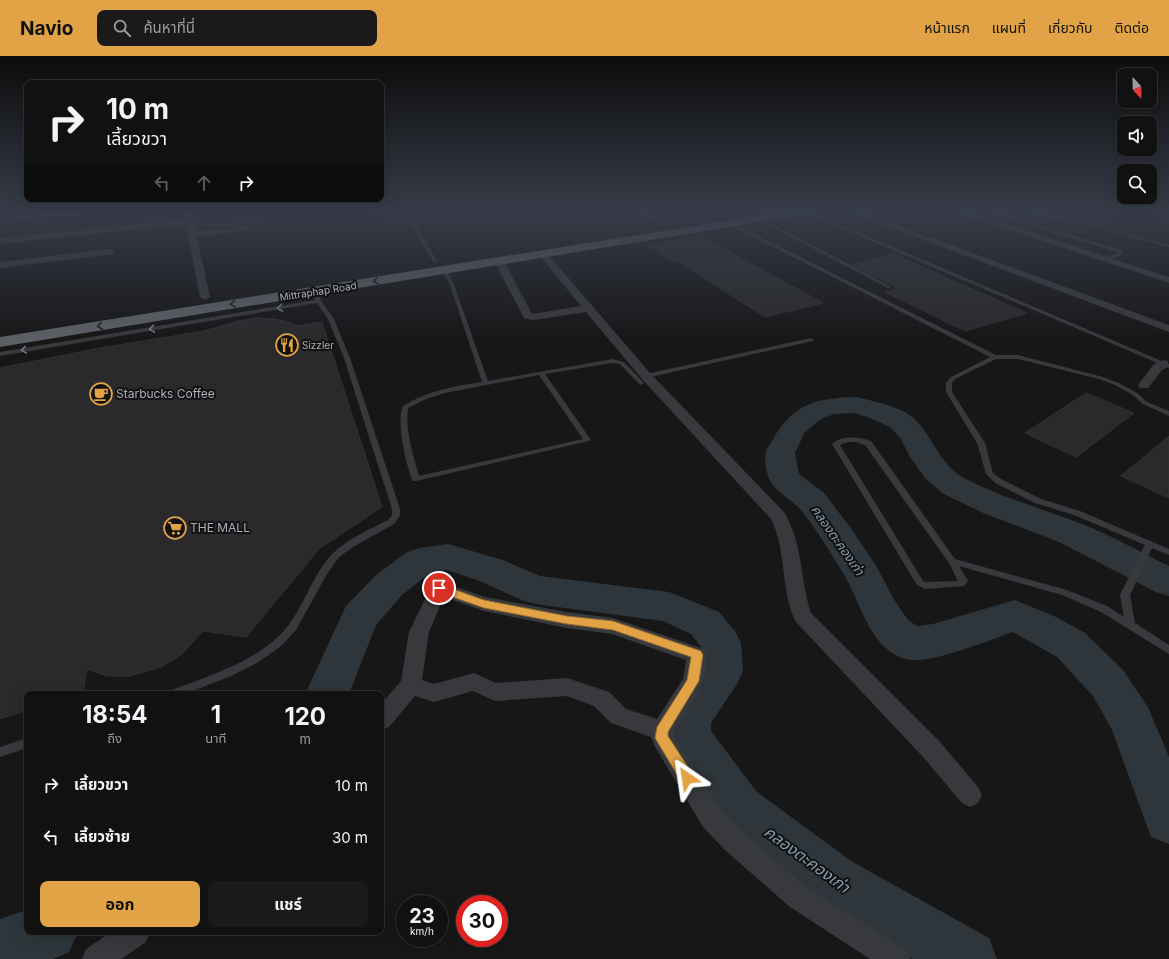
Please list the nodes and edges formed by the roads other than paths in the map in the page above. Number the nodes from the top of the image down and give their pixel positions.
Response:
1 (92, 254) edge
2 (197, 254) edge
3 (432, 254) edge
4 (500, 254) edge
5 (543, 254) joint
6 (791, 254) edge
7 (827, 254) edge
8 (905, 254) edge
9 (966, 254) edge
10 (1088, 254) edge
11 (1119, 254) edge
12 (1106, 260) junction
13 (499, 261) junction
14 (0, 265) edge
15 (439, 265) junction
16 (1169, 280) edge
17 (890, 287) dead end
18 (317, 296) junction
19 (205, 297) junction
20 (589, 308) junction
21 (0, 329) edge
22 (1169, 330) edge
23 (811, 340) dead end
24 (0, 342) edge
25 (0, 354) edge
26 (995, 357) junction
27 (1167, 365) edge
28 (541, 373) junction
29 (644, 380) junction
30 (486, 383) junction
31 (1144, 385) dead end
32 (1169, 414) edge
33 (1149, 546) junction
34 (1169, 552) edge
35 (952, 561) junction
36 (1130, 625) junction
37 (1169, 650) edge
38 (411, 685) junction
39 (181, 691) edge
40 (384, 716) edge
41 (662, 731) junction
42 (24, 744) edge
43 (0, 752) edge
44 (970, 795) dead end
45 (132, 935) edge
46 (96, 959) edge
47 (896, 959) edge

1 - 14 street
2 - 19 street
3 - 15 lane
4 - 15 highway, Mittraphap Road
5 - 13 highway, Mittraphap Road
5 - 20 street
6 - 26 lane
7 - 17 lane
8 - 27 lane
9 - 22 street
10 - 12 street
11 - 12 lane
12 - 16 street
13 - 15 highway, Mittraphap Road
13 - 20 street
15 -> 18 highway, Mittraphap Road
15 - 19 highway, Mittraphap Road
15 - 30 lane
18 -> 24 highway, Mittraphap Road
18 -> 25 lane
18 - 39 lane
19 - 21 highway, Mittraphap Road
20 - 29 street
23 - 29 lane
26 - 32 lane
26 - 33 lane
27 - 31 street
28 - 29 lane
28 - 30 lane
28 - 30 lane
29 - 44 street
33 - 34 lane
33 - 36 lane
35 - 35 lane
35 - 36 lane
36 - 37 lane
38 - 40 street
38 - 41 street
38 - 41 street
41 - 47 street
42 - 43 lane
45 - 46 street

